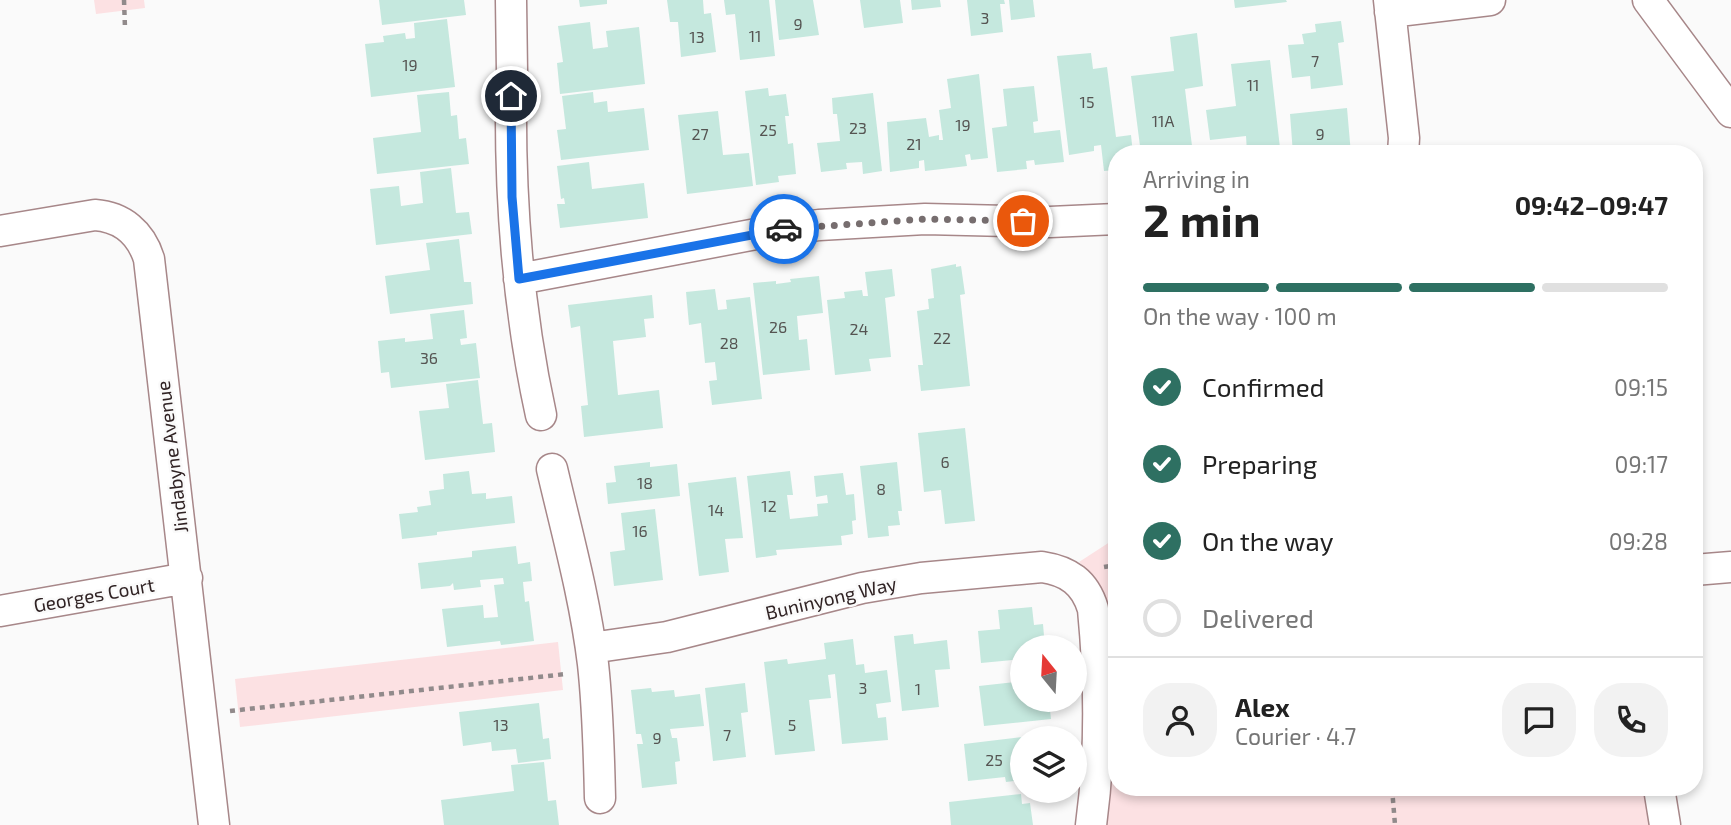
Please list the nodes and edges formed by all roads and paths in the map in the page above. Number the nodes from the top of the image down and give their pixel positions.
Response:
1 (124, 0) edge
2 (511, 0) edge
3 (1490, 0) edge
4 (1648, 0) edge
5 (1390, 6) edge
6 (125, 28) dead end
7 (1731, 112) edge
8 (1404, 145) edge
9 (1108, 219) edge
10 (0, 232) edge
11 (519, 279) junction
12 (541, 415) dead end
13 (552, 469) dead end
14 (1731, 567) edge
15 (1703, 569) edge
16 (187, 578) junction
17 (0, 611) edge
18 (592, 656) junction
19 (202, 718) junction
20 (1393, 796) edge
21 (1660, 796) edge
22 (600, 798) dead end
23 (214, 825) edge
24 (1091, 825) edge
25 (1395, 825) edge
26 (1665, 825) edge

1 - 6 path
2 - 11 street
3 - 5 street
4 - 7 street
5 - 8 street
9 - 11 street
10 - 16 street, Jindabyne Avenue
11 - 12 street
13 - 18 street
14 - 15 street
16 - 17 street, Georges Court
16 - 19 street, Jindabyne Avenue
18 - 19 path
18 - 22 street
18 - 24 street, Buninyong Way
19 - 23 street, Jindabyne Avenue
20 - 25 path
21 - 26 street

